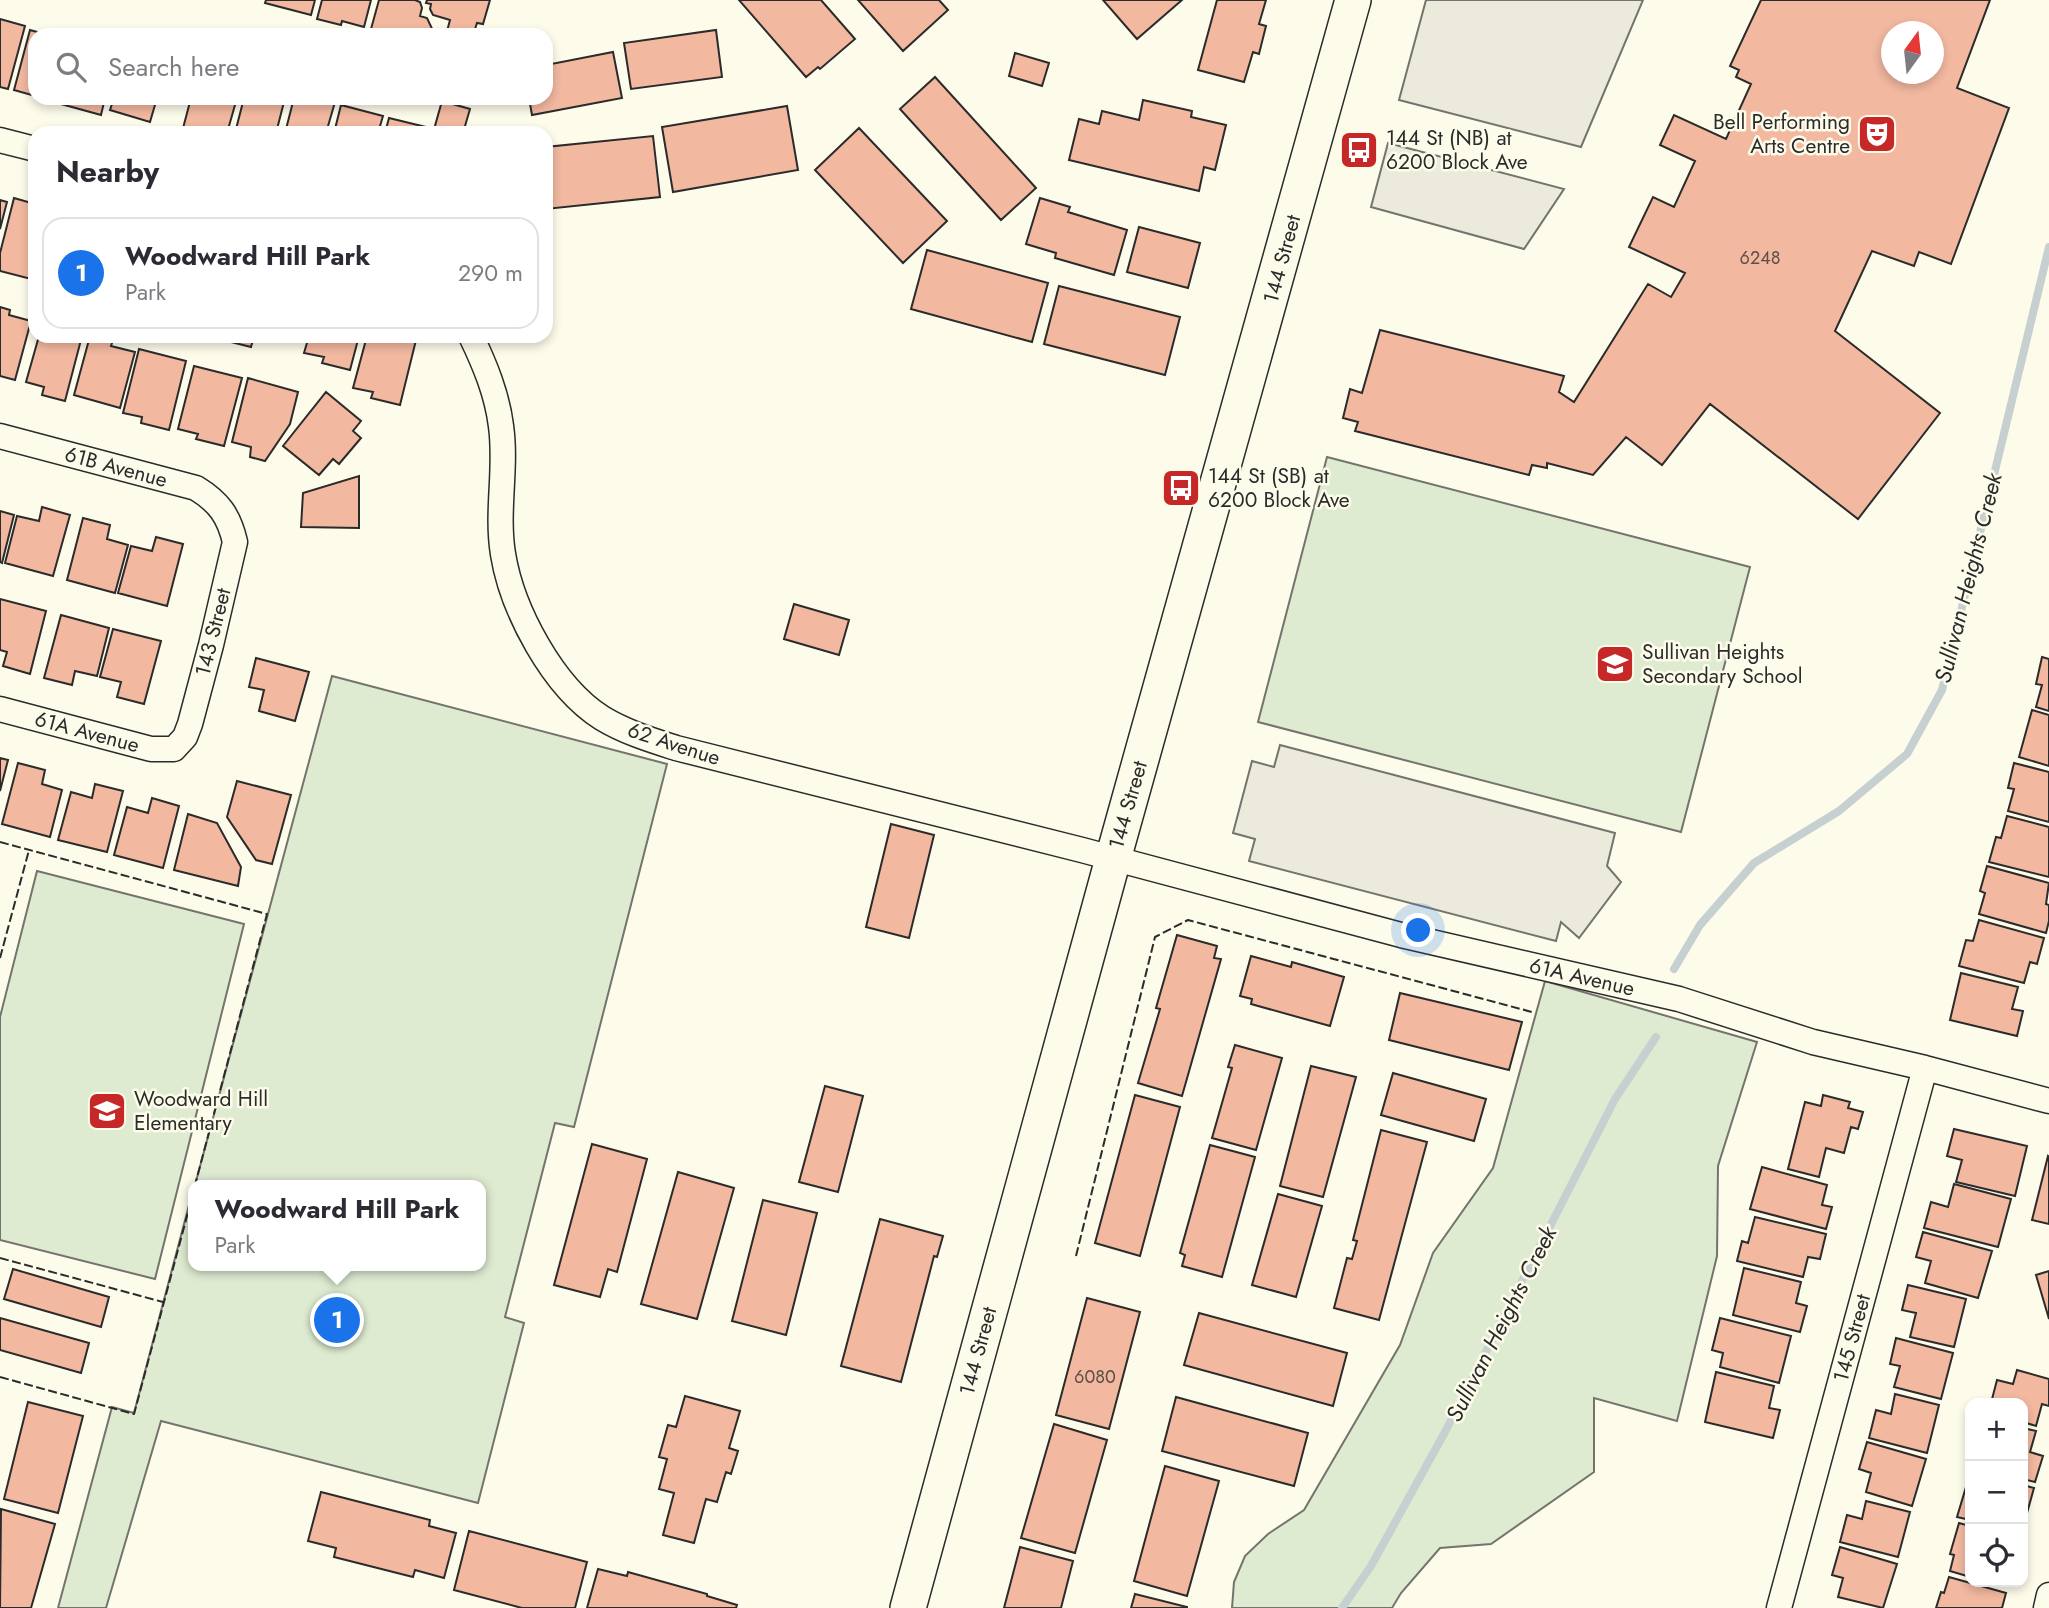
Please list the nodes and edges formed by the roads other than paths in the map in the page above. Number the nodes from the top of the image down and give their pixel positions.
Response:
1 (1356, 1) edge
2 (0, 140) edge
3 (28, 147) edge
4 (474, 343) edge
5 (0, 436) edge
6 (225, 513) joint
7 (0, 709) edge
8 (174, 748) joint
9 (1113, 859) junction
10 (1925, 1068) junction
11 (2049, 1101) edge
12 (2049, 1595) edge
13 (908, 1608) edge
14 (1779, 1608) edge
15 (2046, 1608) edge

1 - 9 main road, 144 Street
2 - 3 street
4 - 9 street, 62 Avenue
5 - 6 street, 61B Avenue
6 - 8 street, 143 Street
7 - 8 street, 61A Avenue
9 - 10 street, 61A Avenue
9 - 13 main road, 144 Street
10 - 11 street, 61A Avenue
10 - 14 street, 145 Street
12 - 15 street

